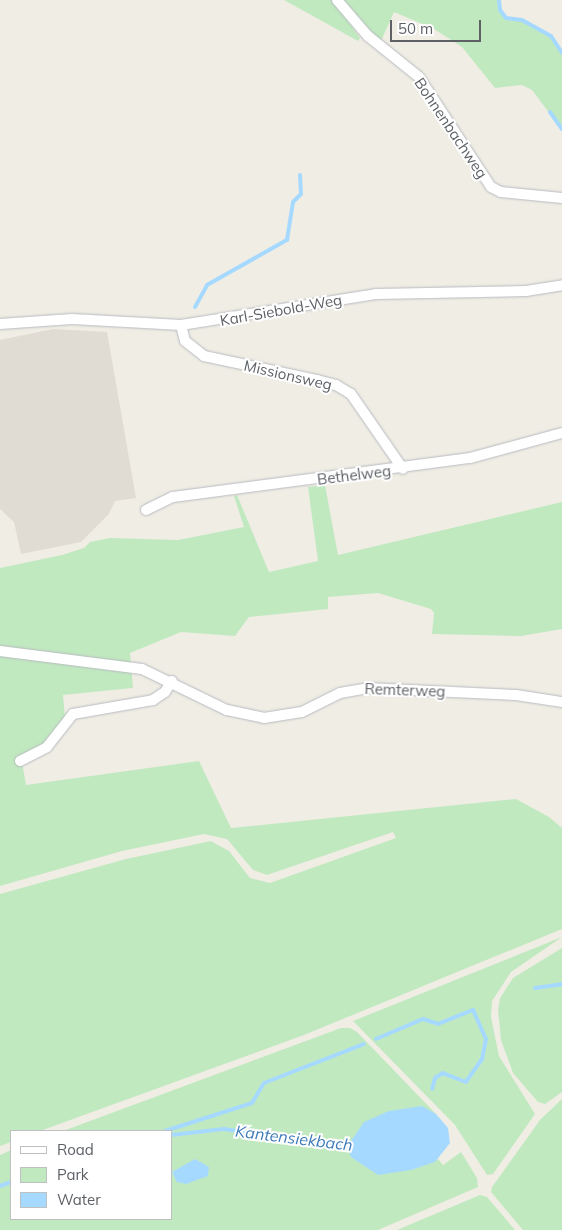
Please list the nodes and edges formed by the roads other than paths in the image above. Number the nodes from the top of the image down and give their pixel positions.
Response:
1 (337, 0) edge
2 (562, 198) edge
3 (562, 285) edge
4 (0, 324) edge
5 (181, 325) junction
6 (562, 434) edge
7 (403, 469) junction
8 (146, 510) dead end
9 (0, 650) edge
10 (172, 681) junction
11 (562, 702) edge
12 (20, 761) dead end

1 - 2 street, Bohnenbachweg
3 - 5 street, Karl-Siebold-Weg
4 - 5 street, Karl-Siebold-Weg
5 - 7 street, Missionsweg
6 - 7 street, Bethelweg
7 - 8 street, Bethelweg
9 - 10 street, Remterweg
10 - 11 street, Remterweg
10 - 12 street

